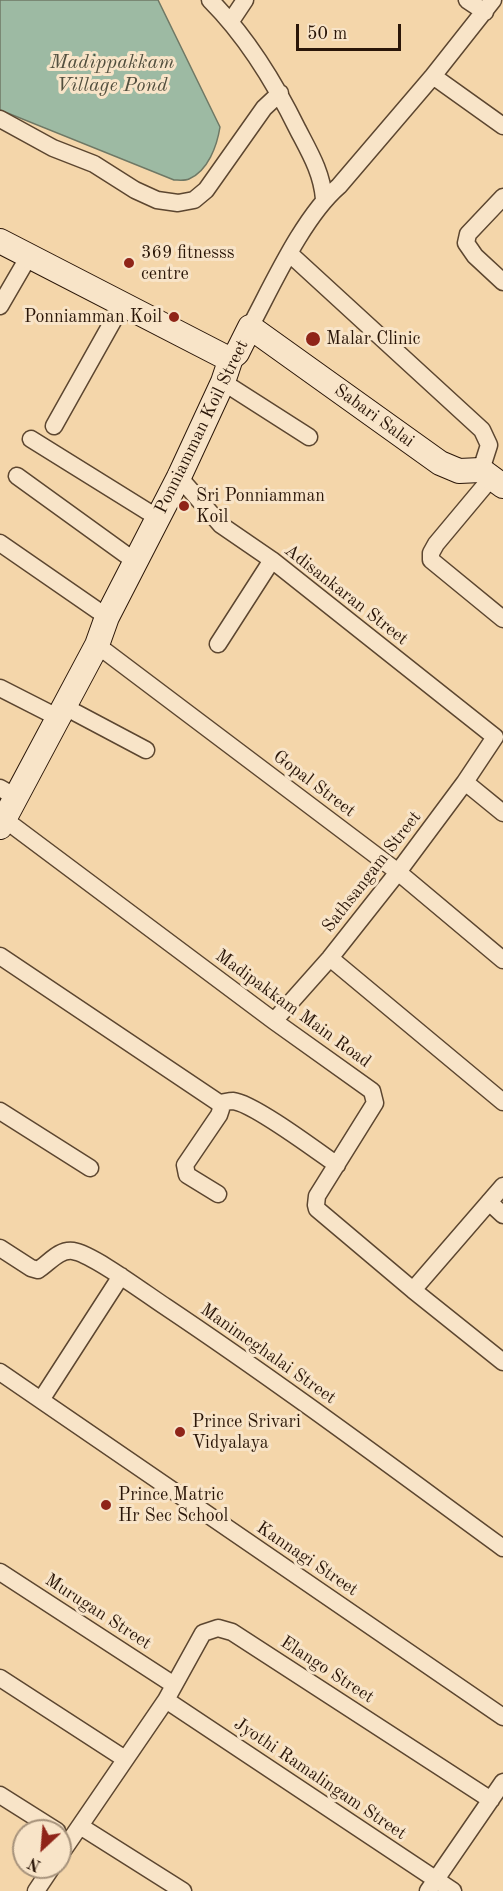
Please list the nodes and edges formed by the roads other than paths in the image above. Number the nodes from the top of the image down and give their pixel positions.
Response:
1 (210, 0) edge
2 (246, 0) edge
3 (467, 0) edge
4 (489, 6) edge
5 (231, 21) junction
6 (433, 76) junction
7 (280, 93) junction
8 (0, 119) edge
9 (503, 126) edge
10 (503, 197) edge
11 (324, 199) junction
12 (0, 241) edge
13 (290, 254) junction
14 (29, 256) junction
15 (503, 282) edge
16 (123, 303) junction
17 (0, 306) edge
18 (250, 327) junction
19 (231, 358) junction
20 (223, 382) junction
21 (54, 426) dead end
22 (309, 437) dead end
23 (31, 439) dead end
24 (17, 476) dead end
25 (179, 477) junction
26 (492, 478) edge
27 (158, 518) junction
28 (0, 543) edge
29 (272, 560) junction
30 (136, 562) junction
31 (107, 617) junction
32 (503, 619) edge
33 (218, 644) dead end
34 (97, 645) junction
35 (0, 688) edge
36 (60, 712) junction
37 (495, 737) joint
38 (146, 750) dead end
39 (465, 782) junction
40 (8, 793) edge
41 (503, 813) edge
42 (2, 823) edge
43 (398, 872) junction
44 (0, 956) edge
45 (330, 958) junction
46 (503, 960) edge
47 (274, 1021) junction
48 (503, 1102) edge
49 (219, 1103) junction
50 (0, 1111) edge
51 (337, 1165) junction
52 (90, 1168) dead end
53 (503, 1186) edge
54 (218, 1194) dead end
55 (489, 1202) junction
56 (503, 1215) edge
57 (0, 1248) edge
58 (121, 1276) junction
59 (413, 1290) junction
60 (503, 1362) edge
61 (0, 1371) edge
62 (41, 1400) junction
63 (503, 1548) edge
64 (0, 1572) edge
65 (0, 1678) edge
66 (174, 1685) junction
67 (166, 1700) junction
68 (503, 1717) edge
69 (125, 1759) junction
70 (503, 1782) edge
71 (0, 1795) edge
72 (491, 1800) junction
73 (43, 1819) edge
74 (72, 1826) edge
75 (72, 1835) edge
76 (432, 1885) edge
77 (183, 1891) edge
78 (453, 1891) edge

1 - 5 street
2 - 5 street
3 - 4 street
4 - 6 street, Ponniamman Koil Street
5 - 7 street
6 - 9 street
6 - 11 street, Ponniamman Koil Street
7 - 8 street
7 - 11 street
10 - 15 street
11 - 13 street, Ponniamman Koil Street
12 - 14 main road
13 - 18 street, Ponniamman Koil Street
13 - 26 street
14 - 16 main road
14 - 17 street
16 - 19 main road
16 - 21 street
18 - 19 main road, Ponniamman Koil Street
18 - 26 main road, Sabari Salai
19 - 20 main road, Ponniamman Koil Street
20 - 22 street
20 - 25 main road, Ponniamman Koil Street
23 - 27 street
24 - 30 street
25 - 27 main road, Ponniamman Koil Street
25 - 29 street, Adisankaran Street
26 - 32 street
27 - 30 main road, Ponniamman Koil Street
28 - 31 street
29 - 33 street
29 - 37 street, Adisankaran Street
30 - 31 main road, Ponniamman Koil Street
31 - 34 main road, Ponniamman Koil Street
34 - 36 main road, Ponniamman Koil Street
34 - 43 street, Gopal Street
35 - 36 street
36 - 38 street
36 - 40 main road, Ponniamman Koil Street
37 - 39 street, Sathsangam Street
39 - 41 street
39 - 43 street, Sathsangam Street
40 - 42 main road, Ponniamman Koil Street
42 - 47 street, Madipakkam Main Road
43 - 45 street, Sathsangam Street
43 - 46 street, Gopal Street
44 - 49 street
45 - 47 street, Sathsangam Street
45 - 48 street
47 - 51 street, Madipakkam Main Road
49 - 51 street
49 - 54 street
50 - 52 street
51 - 59 street, Madipakkam Main Road
53 - 55 street
55 - 56 street
55 - 59 street
57 - 58 street, Manimeghalai Street
58 - 62 street
58 - 63 street, Manimeghalai Street
59 - 60 street, Madipakkam Main Road
61 - 62 street, Kannagi Street
62 - 68 street, Kannagi Street
64 - 66 street, Murugan Street
65 - 69 street
66 - 67 street, Elango Street
66 - 72 street, Elango Street
67 - 69 street, Elango Street
67 - 76 street, Jyothi Ramalingam Street
69 - 74 street, Elango Street
70 - 72 street
71 - 73 street
72 - 76 street
75 - 77 street
76 - 78 street, Jyothi Ramalingam Street

